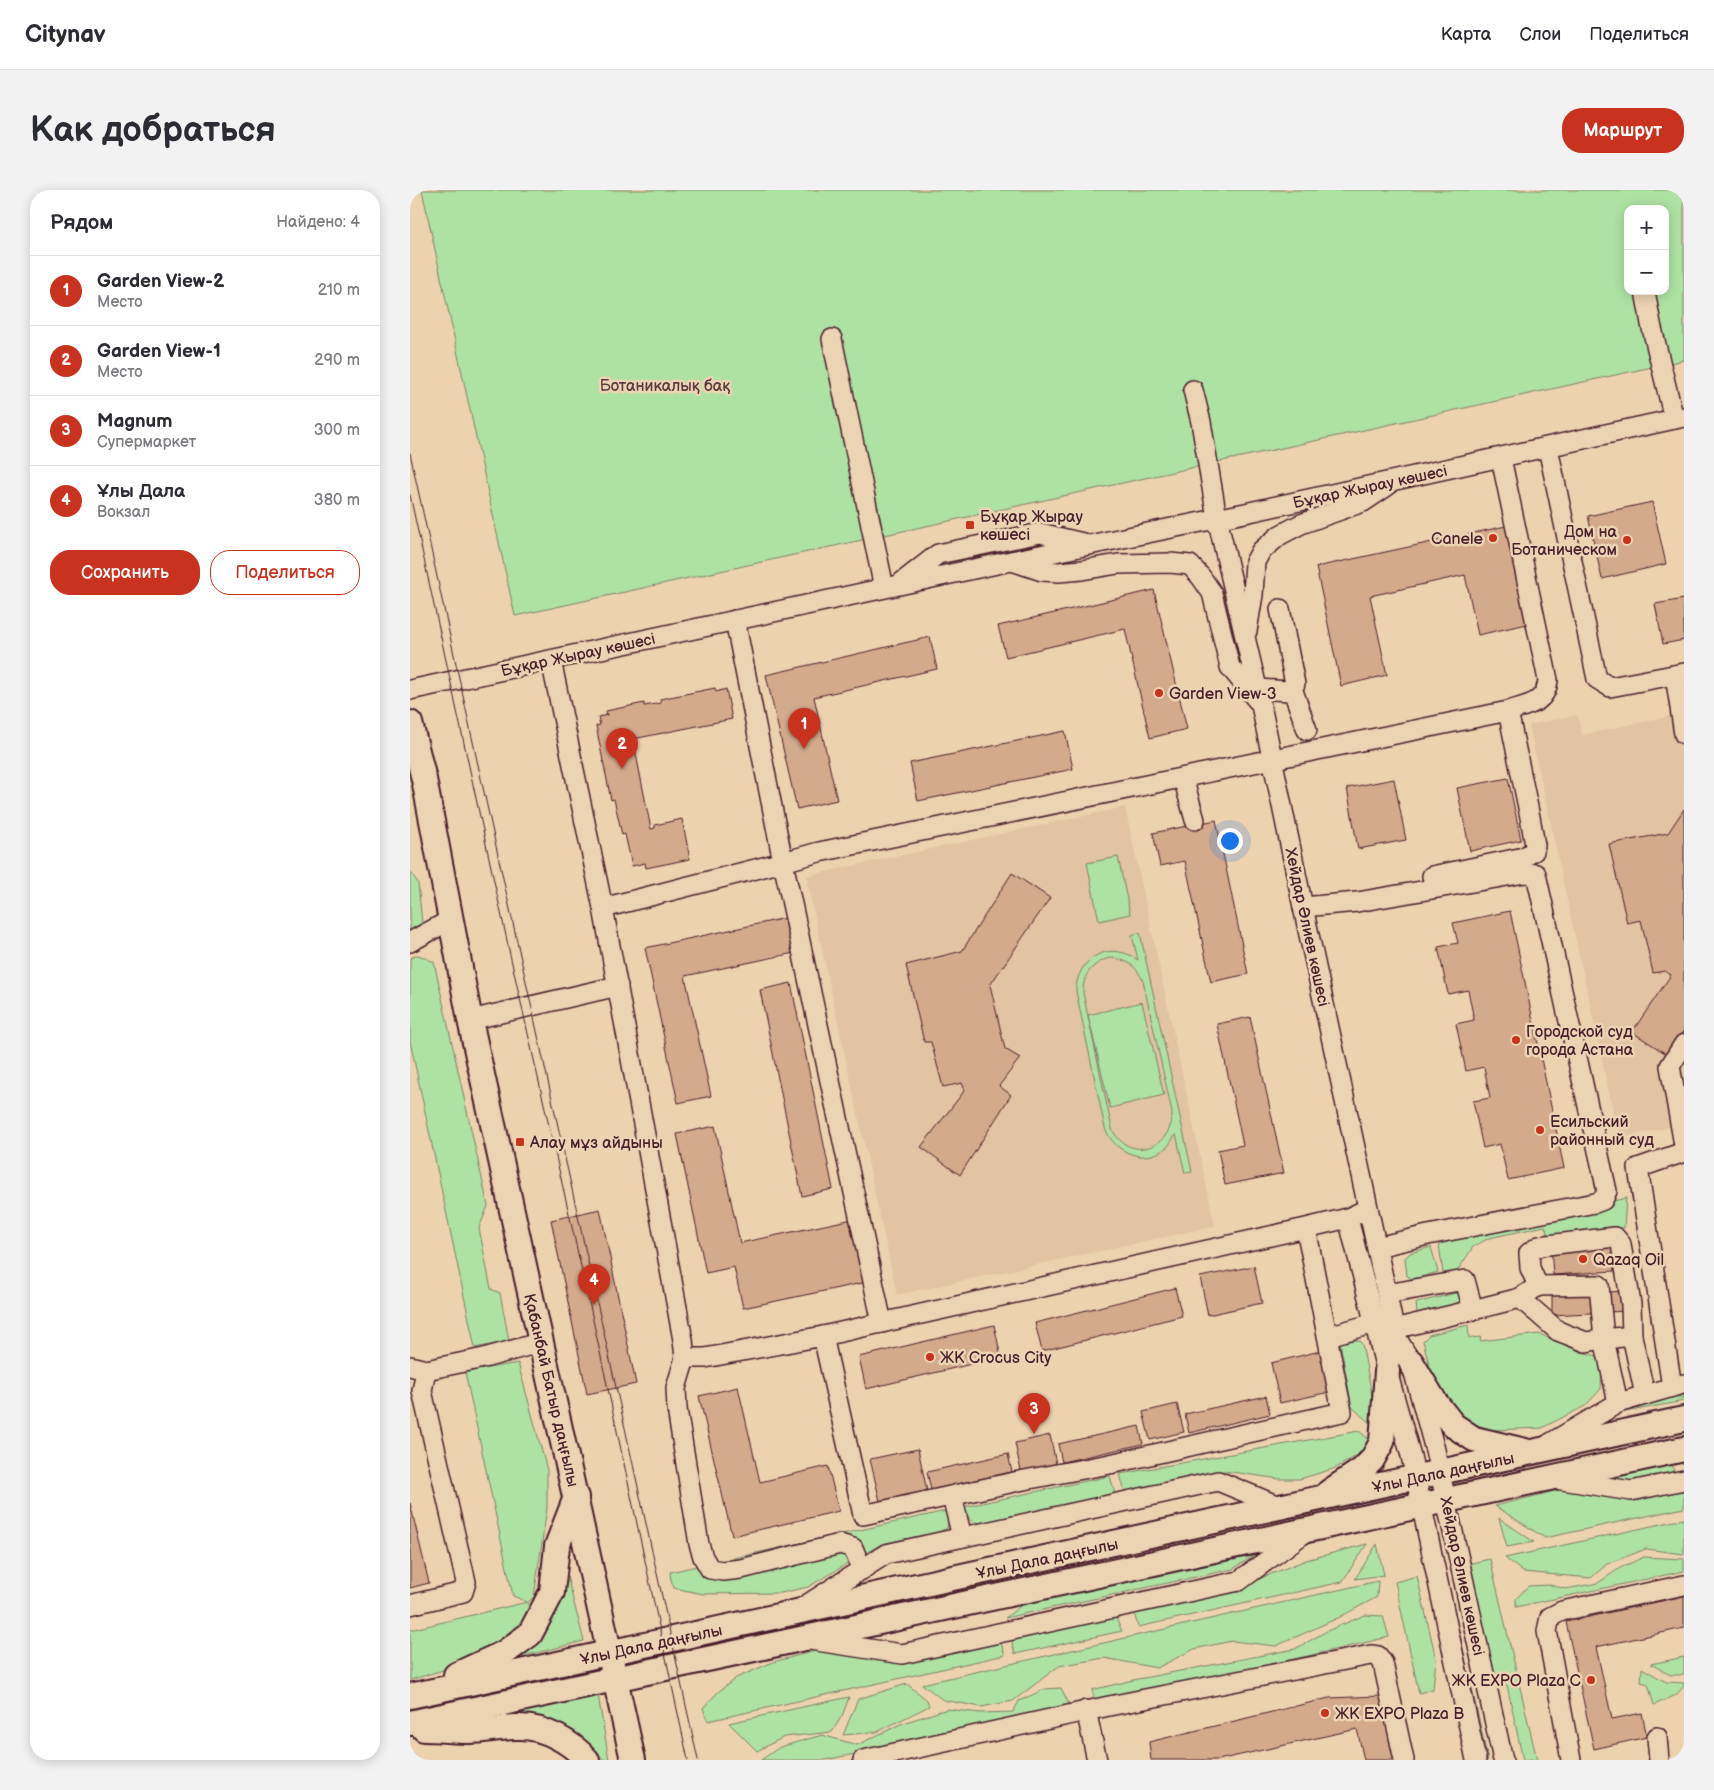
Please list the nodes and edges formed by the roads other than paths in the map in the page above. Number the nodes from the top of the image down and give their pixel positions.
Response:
1 (1646, 295) edge
2 (832, 339) dead end
3 (1193, 390) dead end
4 (1679, 418) edge
5 (1548, 448) junction
6 (1501, 458) junction
7 (1396, 480) junction
8 (1217, 518) junction
9 (1090, 544) junction
10 (1011, 561) junction
11 (891, 586) junction
12 (1280, 609) dead end
13 (735, 620) junction
14 (1246, 641) junction
15 (551, 660) junction
16 (1679, 674) edge
17 (1292, 688) junction
18 (410, 690) edge
19 (1260, 697) junction
20 (1508, 711) junction
21 (410, 722) edge
22 (1306, 730) dead end
23 (1684, 734) edge
24 (410, 756) edge
25 (1272, 759) junction
26 (1182, 778) junction
27 (412, 782) edge
28 (1195, 820) dead end
29 (783, 862) junction
30 (1330, 906) junction
31 (1303, 907) junction
32 (603, 908) junction
33 (443, 924) junction
34 (410, 942) edge
35 (618, 986) junction
36 (470, 1020) junction
37 (1684, 1044) edge
38 (1684, 1146) edge
39 (1684, 1152) edge
40 (1367, 1210) junction
41 (1348, 1218) junction
42 (1306, 1228) junction
43 (1377, 1247) junction
44 (1627, 1283) junction
45 (1599, 1285) junction
46 (1538, 1286) junction
47 (1387, 1294) junction
48 (1520, 1298) junction
49 (1473, 1310) junction
50 (882, 1323) junction
51 (1375, 1323) junction
52 (1395, 1333) junction
53 (823, 1336) junction
54 (1328, 1336) junction
55 (1632, 1336) junction
56 (1604, 1339) junction
57 (542, 1342) junction
58 (685, 1358) junction
59 (1411, 1362) junction
60 (418, 1368) edge
61 (1386, 1371) junction
62 (1678, 1385) edge
63 (1645, 1395) junction
64 (1618, 1403) junction
65 (1684, 1419) edge
66 (1684, 1448) edge
67 (1533, 1452) junction
68 (1440, 1472) junction
69 (1415, 1477) junction
70 (1547, 1478) junction
71 (1684, 1480) edge
72 (952, 1496) junction
73 (576, 1498) junction
74 (1446, 1500) junction
75 (1308, 1502) junction
76 (1421, 1505) junction
77 (1281, 1507) junction
78 (1310, 1529) junction
79 (962, 1538) junction
80 (862, 1570) junction
81 (1684, 1585) edge
82 (410, 1605) edge
83 (795, 1612) junction
84 (801, 1639) junction
85 (610, 1652) junction
86 (616, 1679) junction
87 (410, 1695) edge
88 (1086, 1710) junction
89 (410, 1723) edge
90 (410, 1727) edge
91 (1656, 1737) dead end
92 (587, 1760) edge
93 (633, 1760) edge
94 (864, 1760) edge
95 (1097, 1760) edge
96 (1404, 1760) edge
97 (1476, 1760) edge
98 (1503, 1760) edge
99 (1571, 1760) edge
100 (1659, 1760) edge

1 - 4 street
2 - 11 street
3 - 8 street, Хейдар Әлиев көшесі
4 - 5 street, Бұқар Жырау көшесі
5 - 6 street, Бұқар Жырау көшесі
5 - 16 street
6 - 7 street, Бұқар Жырау көшесі
6 - 20 street
7 - 8 street, Бұқар Жырау көшесі
7 - 14 street
8 - 9 street, Бұқар Жырау көшесі
8 - 14 street, Хейдар Әлиев көшесі
9 - 10 street, Бұқар Жырау көшесі
9 - 11 street
10 - 11 street, Бұқар Жырау көшесі
10 - 19 street
11 - 13 street, Бұқар Жырау көшесі
12 - 17 street
13 - 15 street, Бұқар Жырау көшесі
13 - 29 street
14 - 19 street, Хейдар Әлиев көшесі
15 - 18 street, Бұқар Жырау көшесі
15 - 32 street
16 - 23 street
17 - 19 street
17 - 22 street
19 - 25 street, Хейдар Әлиев көшесі
20 - 25 street
20 - 30 street
21 - 36 main road, Қабанбай Батыр даңғылы
24 - 27 main road, Қабанбай Батыр даңғылы
25 - 26 street
25 - 31 street, Хейдар Әлиев көшесі
26 - 28 street
26 - 29 street
27 - 33 main road, Қабанбай Батыр даңғылы
29 - 32 street
29 - 50 street
30 - 31 street
30 - 43 street
31 - 40 street, Хейдар Әлиев көшесі
32 - 35 street
33 - 34 street
33 - 36 main road, Қабанбай Батыр даңғылы
35 - 36 street
35 - 58 street
36 - 57 main road, Қабанбай Батыр даңғылы
37 - 38 street
39 - 62 street
40 - 41 street
40 - 43 street, Хейдар Әлиев көшесі
41 - 42 street
41 - 51 street
42 - 50 street
42 - 54 street
43 - 47 street, Хейдар Әлиев көшесі
44 - 45 street
44 - 46 street
44 - 55 street
45 - 46 street
45 - 56 street
46 - 48 street
47 - 49 street
47 - 52 street, Хейдар Әлиев көшесі
48 - 49 street
48 - 56 street
49 - 52 street
50 - 53 street
51 - 54 street
51 - 61 street
52 - 59 street, Хейдар Әлиев көшесі
52 - 61 street, Хейдар Әлиев көшесі
53 - 58 street
53 - 72 street
54 - 72 street
55 - 56 street
55 - 63 street
56 - 64 street
57 - 60 street
57 - 73 main road, Қабанбай Батыр даңғылы
58 - 80 street
59 - 67 main road
59 - 68 street, Хейдар Әлиев көшесі
60 - 82 street
61 - 69 street, Хейдар Әлиев көшесі
61 - 75 main road
62 - 63 street
63 - 64 street
64 - 67 street
65 - 67 main road, Ұлы Дала даңғылы
66 - 70 main road, Ұлы Дала даңғылы
67 - 68 main road, Ұлы Дала даңғылы
68 - 69 main road, Ұлы Дала даңғылы
68 - 74 street, Хейдар Әлиев көшесі
69 - 75 main road, Ұлы Дала даңғылы
69 - 76 street, Хейдар Әлиев көшесі
70 - 71 street
70 - 74 main road, Ұлы Дала даңғылы
72 - 79 street
73 - 85 main road, Қабанбай Батыр даңғылы
73 - 87 main road
74 - 76 main road, Ұлы Дала даңғылы
74 - 98 street, Хейдар Әлиев көшесі
75 - 77 main road, Ұлы Дала даңғылы
76 - 78 main road, Ұлы Дала даңғылы
76 - 97 street, Хейдар Әлиев көшесі
77 - 79 street
77 - 83 main road, Ұлы Дала даңғылы
78 - 84 main road, Ұлы Дала даңғылы
78 - 84 street
79 - 80 street
80 - 83 street
81 - 99 street
83 - 85 main road, Ұлы Дала даңғылы
84 - 86 main road, Ұлы Дала даңғылы
85 - 86 main road, Қабанбай Батыр даңғылы
85 - 87 main road, Ұлы Дала даңғылы
86 - 89 main road, Ұлы Дала даңғылы
86 - 93 main road, Қабанбай Батыр даңғылы
88 - 94 street
88 - 95 street
88 - 96 street
90 - 92 main road
91 - 100 street

